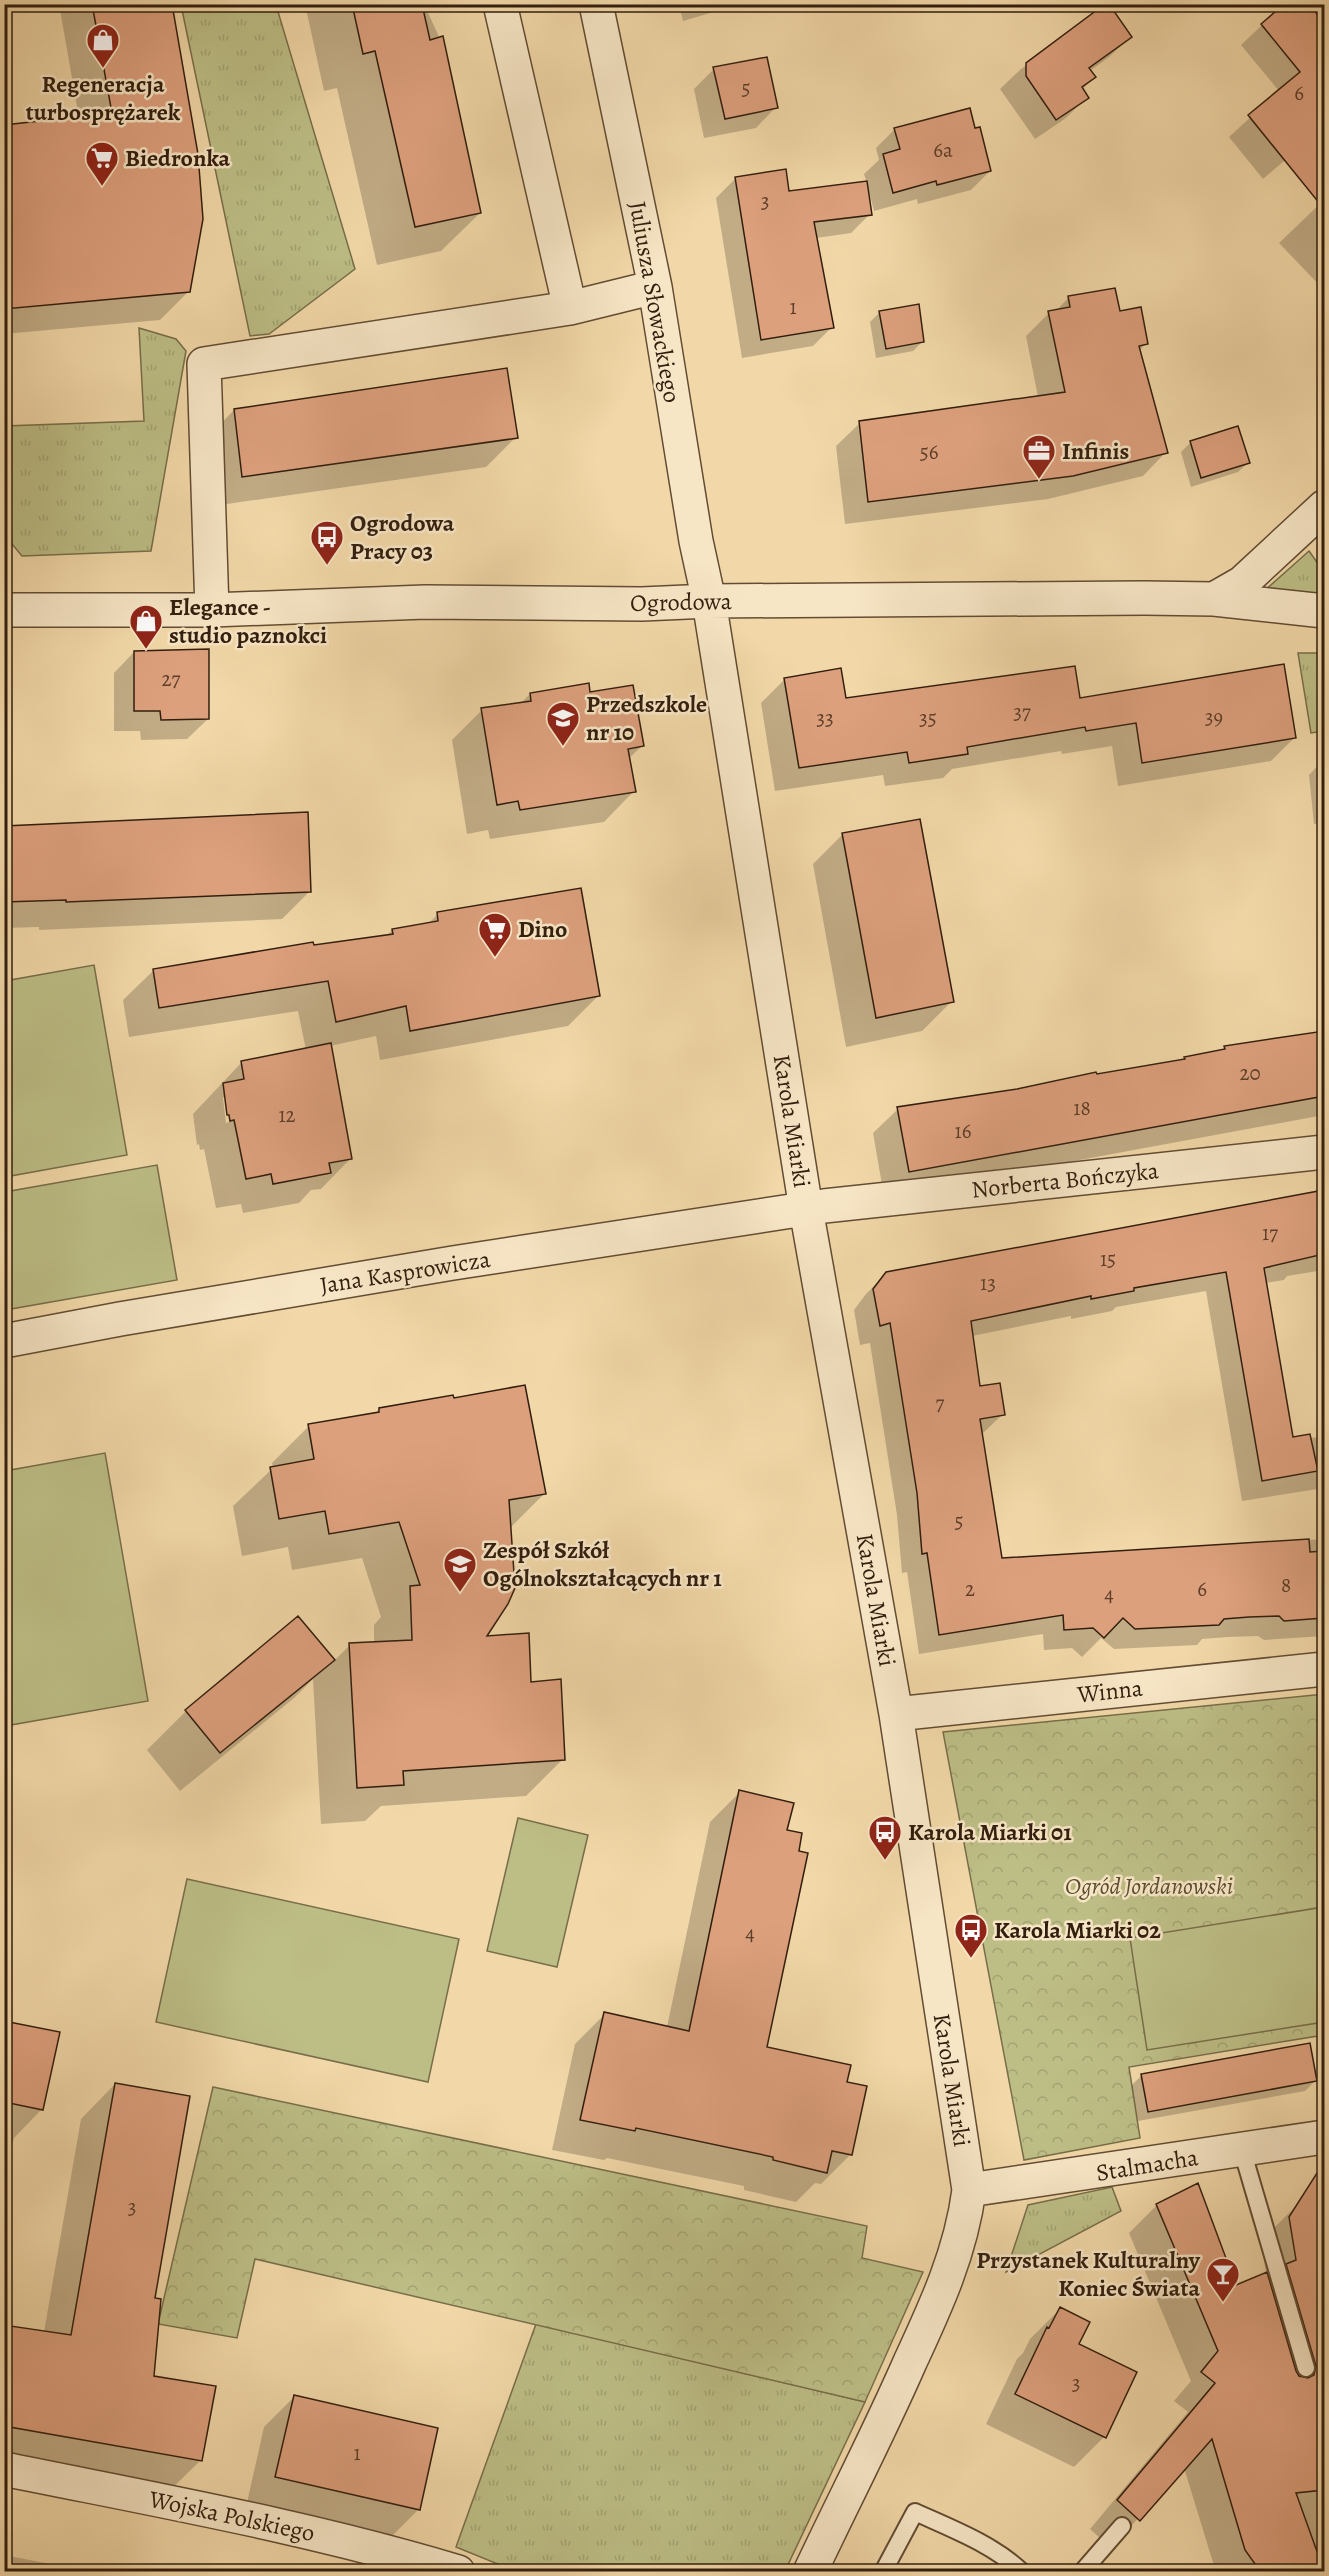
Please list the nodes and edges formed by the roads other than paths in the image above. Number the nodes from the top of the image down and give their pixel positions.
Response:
1 (500, 4) edge
2 (596, 4) edge
3 (655, 287) junction
4 (570, 308) junction
5 (1320, 520) edge
6 (1214, 599) junction
7 (708, 600) junction
8 (4, 609) edge
9 (212, 610) junction
10 (1324, 611) edge
11 (1324, 1152) edge
12 (806, 1209) junction
13 (4, 1341) edge
14 (1324, 1669) edge
15 (896, 1714) junction
16 (1324, 2137) edge
17 (1242, 2150) junction
18 (969, 2190) junction
19 (1305, 2368) dead end
20 (4, 2469) edge
21 (1122, 2526) dead end
22 (458, 2571) edge
23 (810, 2571) edge
24 (883, 2571) edge
25 (1022, 2571) edge
26 (1082, 2571) edge

1 - 4 street
2 - 3 street, Juliusza Słowackiego
3 - 4 street
3 - 7 street, Juliusza Słowackiego
4 - 9 street
5 - 6 street
6 - 7 street, Ogrodowa
6 - 10 street, Ogrodowa
7 - 9 street, Ogrodowa
7 - 12 street, Karola Miarki
8 - 9 street, Ogrodowa
11 - 12 street, Norberta Bończyka
12 - 13 street, Jana Kasprowicza
12 - 15 street, Karola Miarki
14 - 15 street, Winna
15 - 18 street, Karola Miarki
16 - 17 street, Stalmacha
17 - 18 street, Stalmacha
17 - 19 lane
18 - 23 street, Karola Miarki
20 - 22 street, Wojska Polskiego
21 - 26 lane
24 - 25 lane

